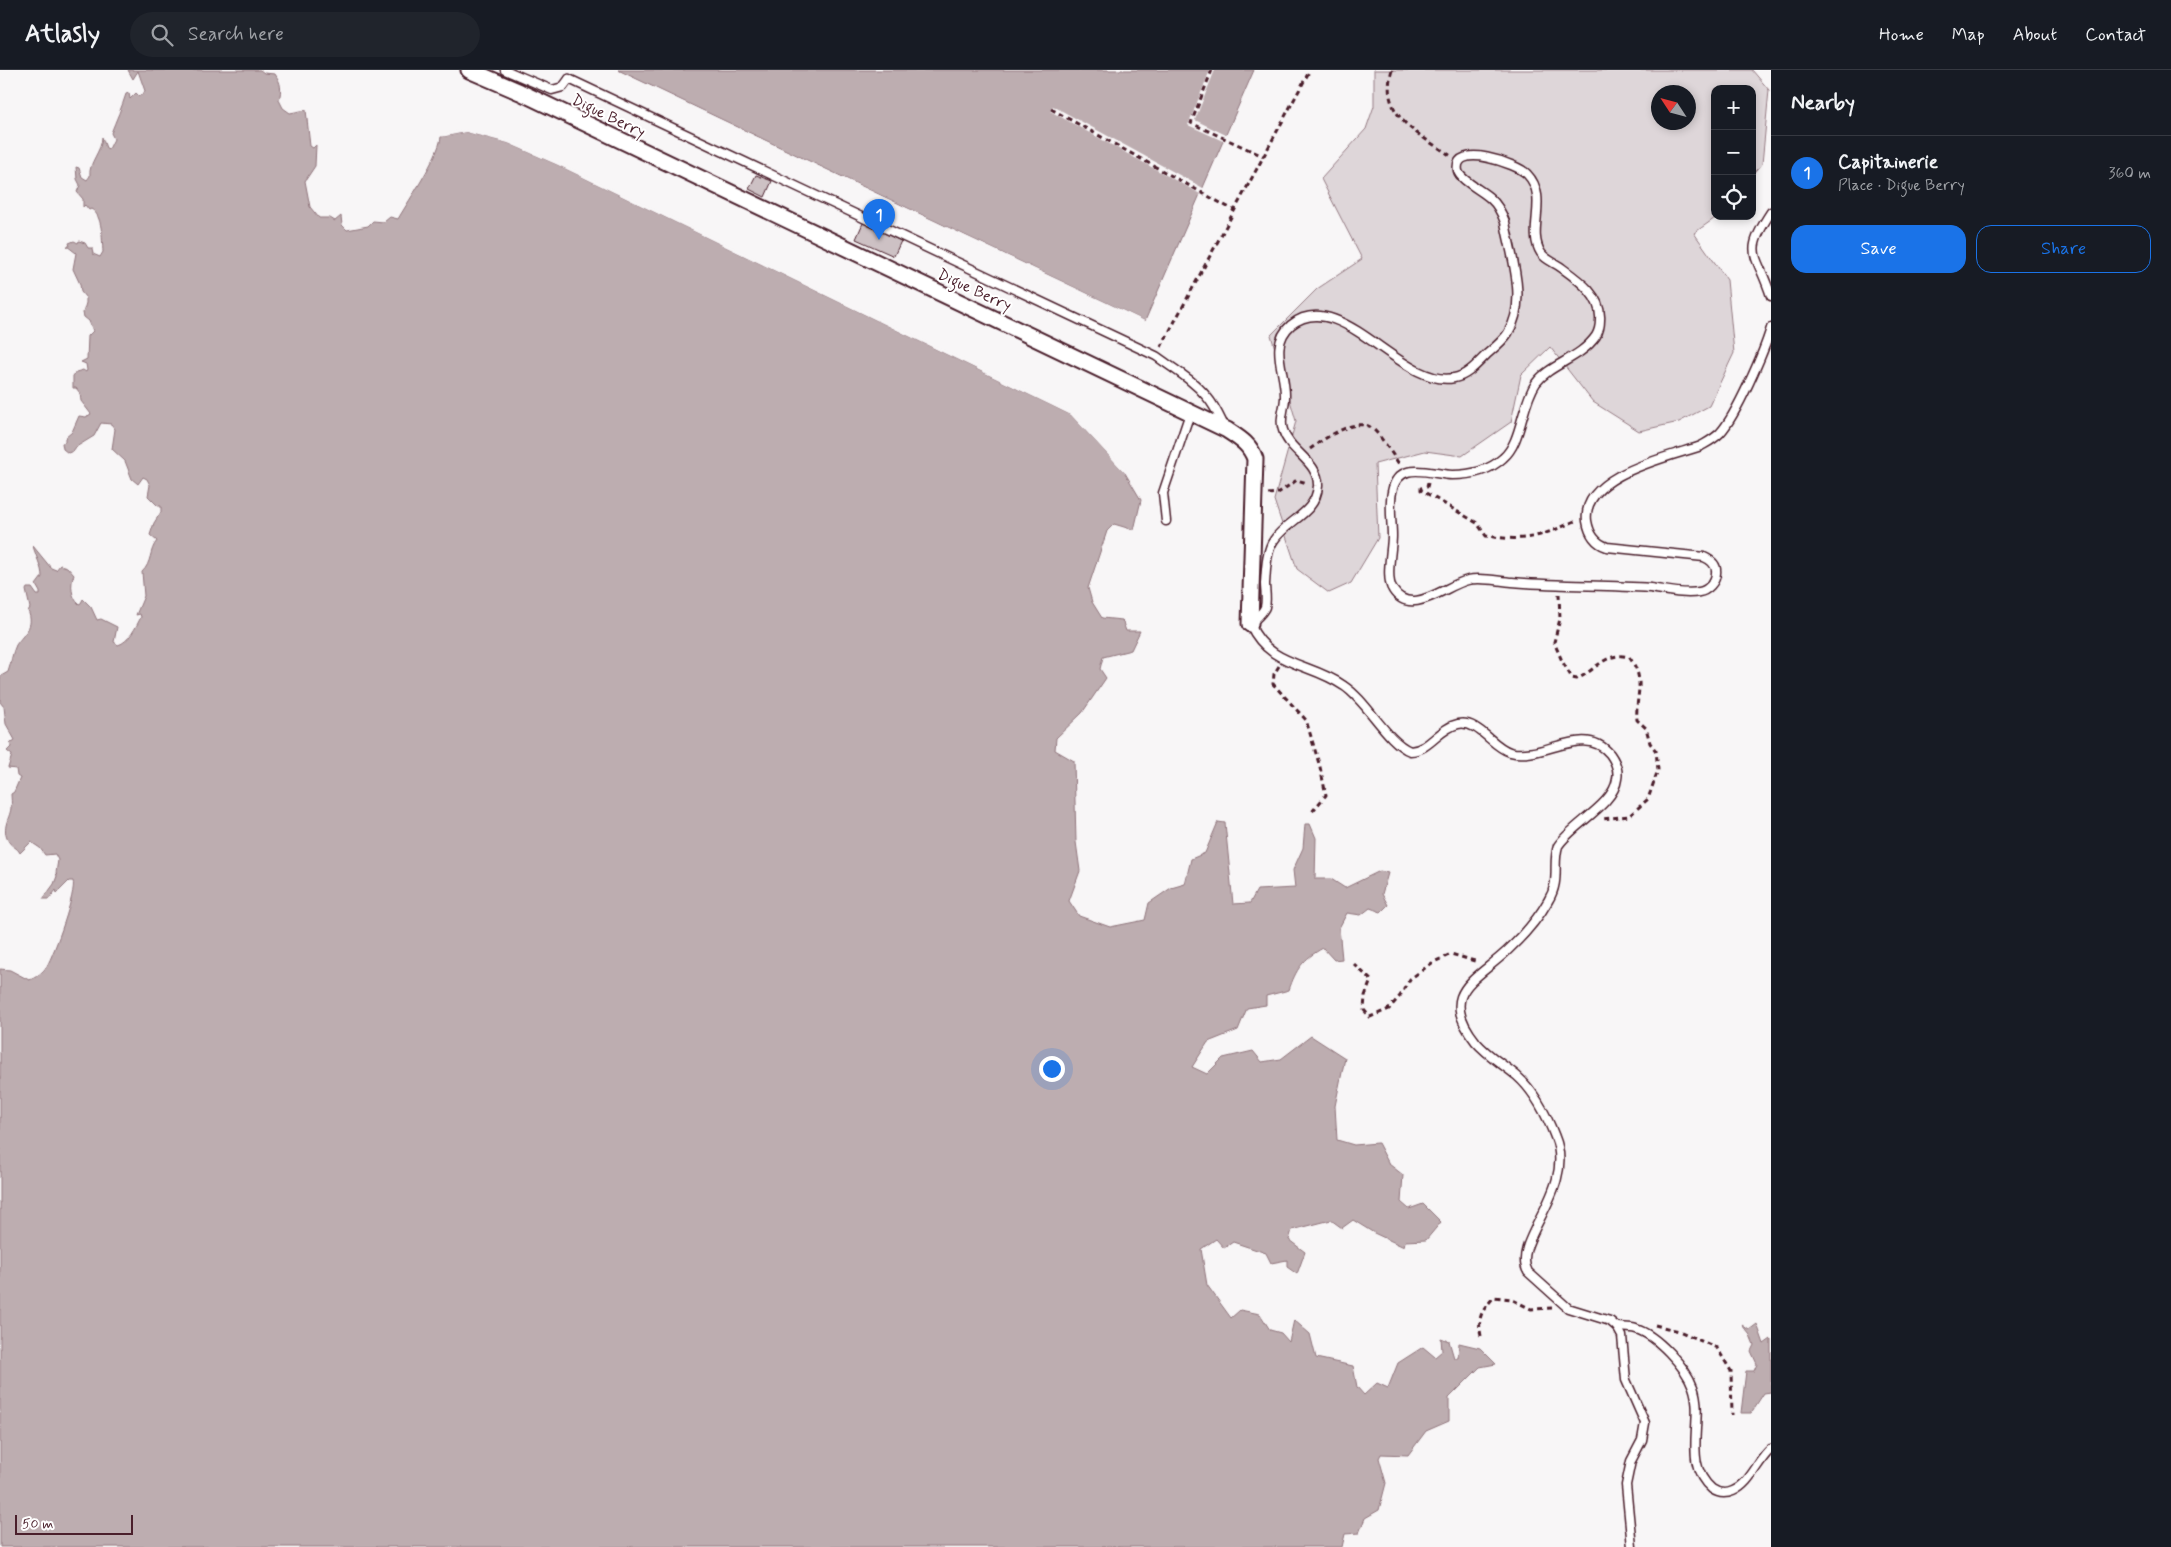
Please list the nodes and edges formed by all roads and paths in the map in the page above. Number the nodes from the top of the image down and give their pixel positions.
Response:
1 (469, 70) edge
2 (505, 70) edge
3 (568, 70) edge
4 (1212, 70) edge
5 (1310, 70) edge
6 (1392, 70) edge
7 (569, 79) junction
8 (1051, 109) dead end
9 (1263, 156) junction
10 (1459, 162) junction
11 (1235, 211) junction
12 (1771, 212) edge
13 (1771, 296) edge
14 (1771, 328) edge
15 (1156, 356) junction
16 (1190, 413) junction
17 (1227, 430) junction
18 (1310, 448) dead end
19 (1400, 465) dead end
20 (1425, 478) dead end
21 (1318, 483) junction
22 (1254, 491) junction
23 (1586, 516) junction
24 (1166, 521) dead end
25 (1559, 586) junction
26 (1250, 624) junction
27 (1284, 660) junction
28 (1311, 814) dead end
29 (1583, 820) junction
30 (1354, 964) dead end
31 (1490, 965) junction
32 (1555, 1308) dead end
33 (1617, 1328) junction
34 (1638, 1329) junction
35 (1481, 1336) dead end
36 (1732, 1415) dead end
37 (1771, 1449) edge
38 (1632, 1547) edge

1 - 16 street, Digue Berry
2 - 7 lane
3 - 7 lane
4 - 9 path
5 - 9 path
6 - 10 path
7 - 15 lane
8 - 11 path
9 - 11 path
10 - 21 lane
10 - 25 lane
11 - 15 path
12 - 13 lane
14 - 23 lane
15 - 17 lane
16 - 17 street, Digue Berry
16 - 24 lane
17 - 22 street, Digue Berry
18 - 19 path
20 - 23 path
21 - 22 path
21 - 26 lane
22 - 26 street, Digue Berry
23 - 25 lane
25 - 29 path
26 - 27 lane
27 - 28 path
27 - 29 lane
29 - 31 lane
30 - 31 path
31 - 33 lane
32 - 35 path
33 - 34 lane
33 - 38 lane
34 - 36 path
34 - 37 lane

